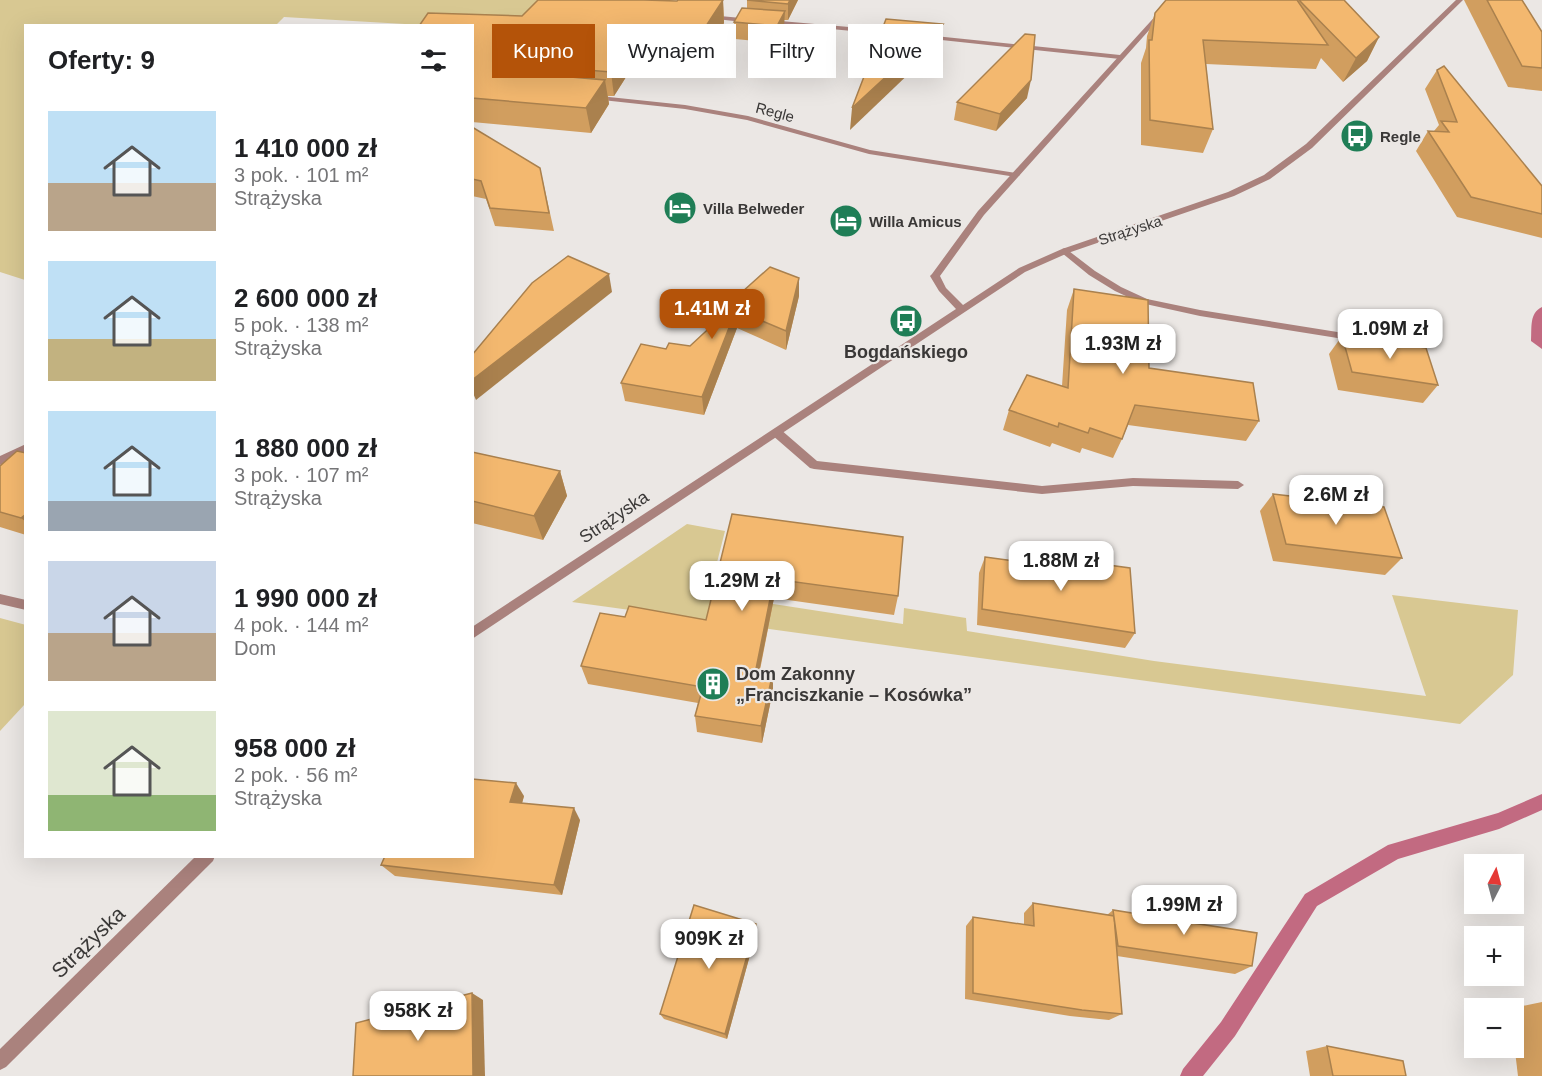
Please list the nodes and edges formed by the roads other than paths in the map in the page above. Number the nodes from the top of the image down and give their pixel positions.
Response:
1 (1173, 0) edge
2 (1460, 0) edge
3 (700, 17) edge
4 (848, 30) edge
5 (943, 38) edge
6 (1120, 57) junction
7 (581, 96) edge
8 (1016, 175) junction
9 (1065, 251) junction
10 (961, 309) junction
11 (1385, 343) edge
12 (776, 432) junction
13 (24, 448) edge
14 (0, 460) edge
15 (1238, 485) dead end
16 (0, 599) edge
17 (24, 605) edge
18 (474, 633) edge
19 (206, 858) edge
20 (0, 1061) edge

1 - 6 street
2 - 9 street, Strążyska
3 - 4 street
5 - 6 street
6 - 8 street
7 - 8 street, Regle
8 - 10 street
9 - 10 street, Strążyska
9 - 11 street
10 - 12 street, Strążyska
12 - 15 street
12 - 18 street, Strążyska
13 - 14 street
16 - 17 street
19 - 20 street, Strążyska

